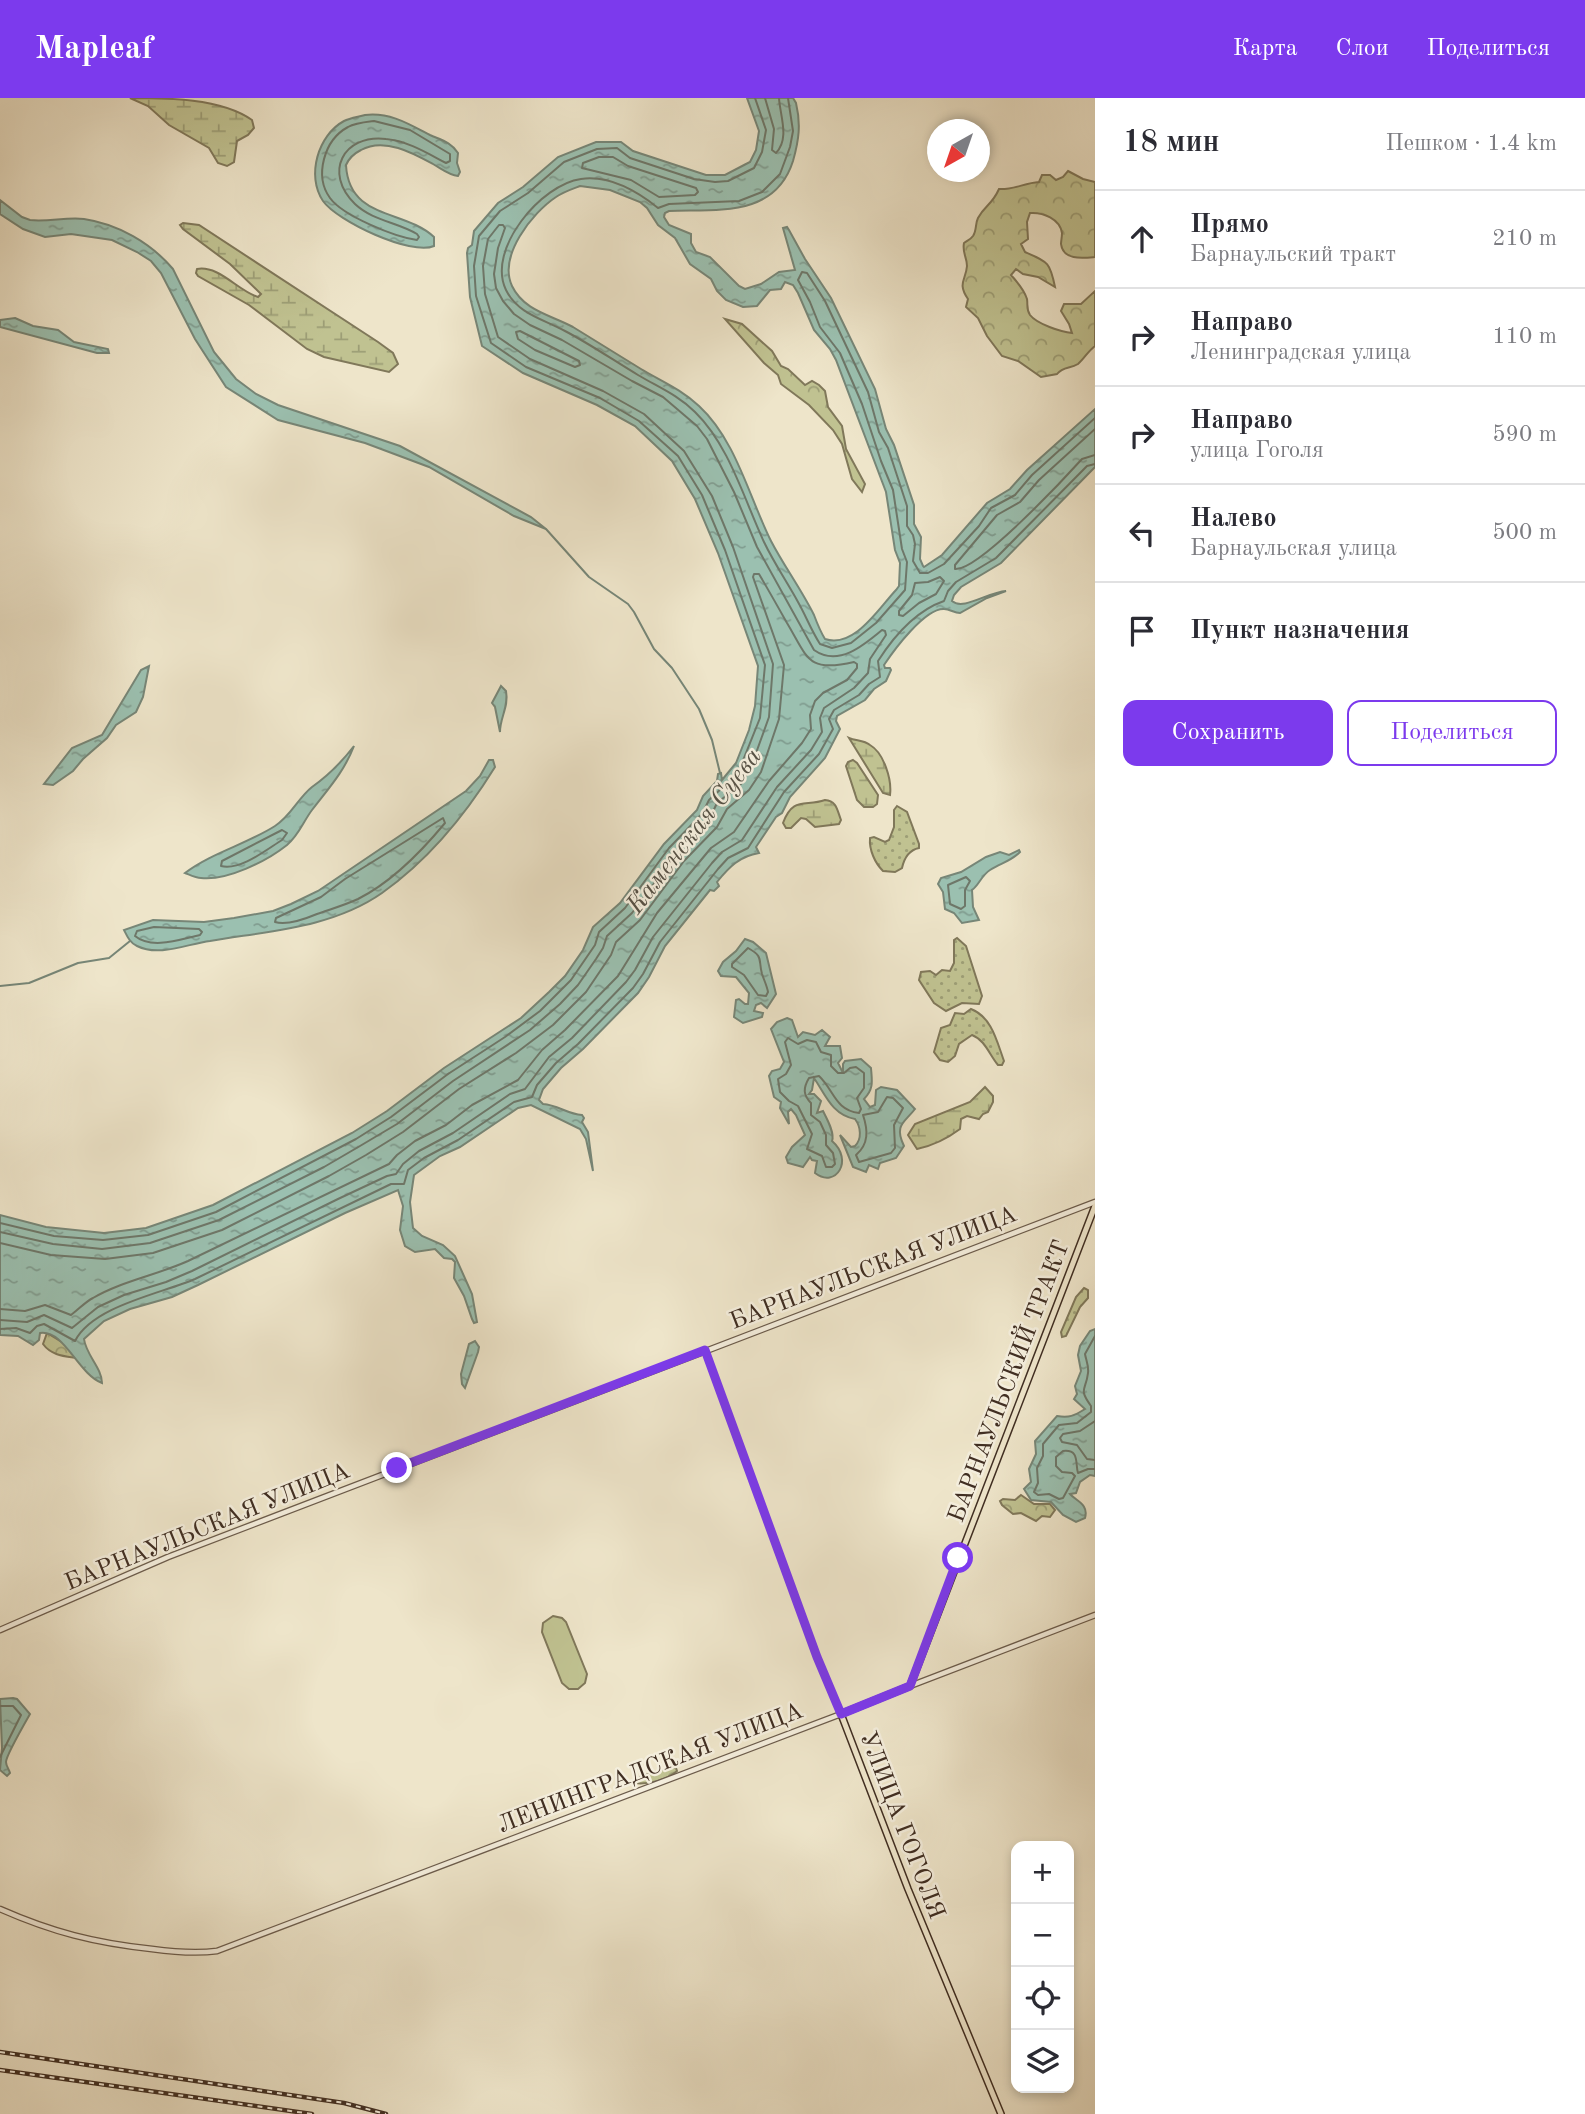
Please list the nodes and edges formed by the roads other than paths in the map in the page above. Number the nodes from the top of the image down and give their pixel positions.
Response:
1 (1095, 1204) edge
2 (705, 1350) junction
3 (1095, 1615) edge
4 (0, 1630) edge
5 (910, 1686) junction
6 (841, 1714) junction
7 (0, 1909) edge
8 (1001, 2114) edge

1 - 2 street, БАРНАУЛЬСКАЯ УЛИЦА
1 - 5 main road, БАРНАУЛЬСКИЙ ТРАКТ
2 - 4 street, БАРНАУЛЬСКАЯ УЛИЦА
2 - 6 street, УЛИЦА ГОГОЛЯ
3 - 5 street, ЛЕНИНГРАДСКАЯ УЛИЦА
5 - 6 main road, ЛЕНИНГРАДСКАЯ УЛИЦА
6 - 7 street, ЛЕНИНГРАДСКАЯ УЛИЦА
6 - 8 main road, УЛИЦА ГОГОЛЯ

